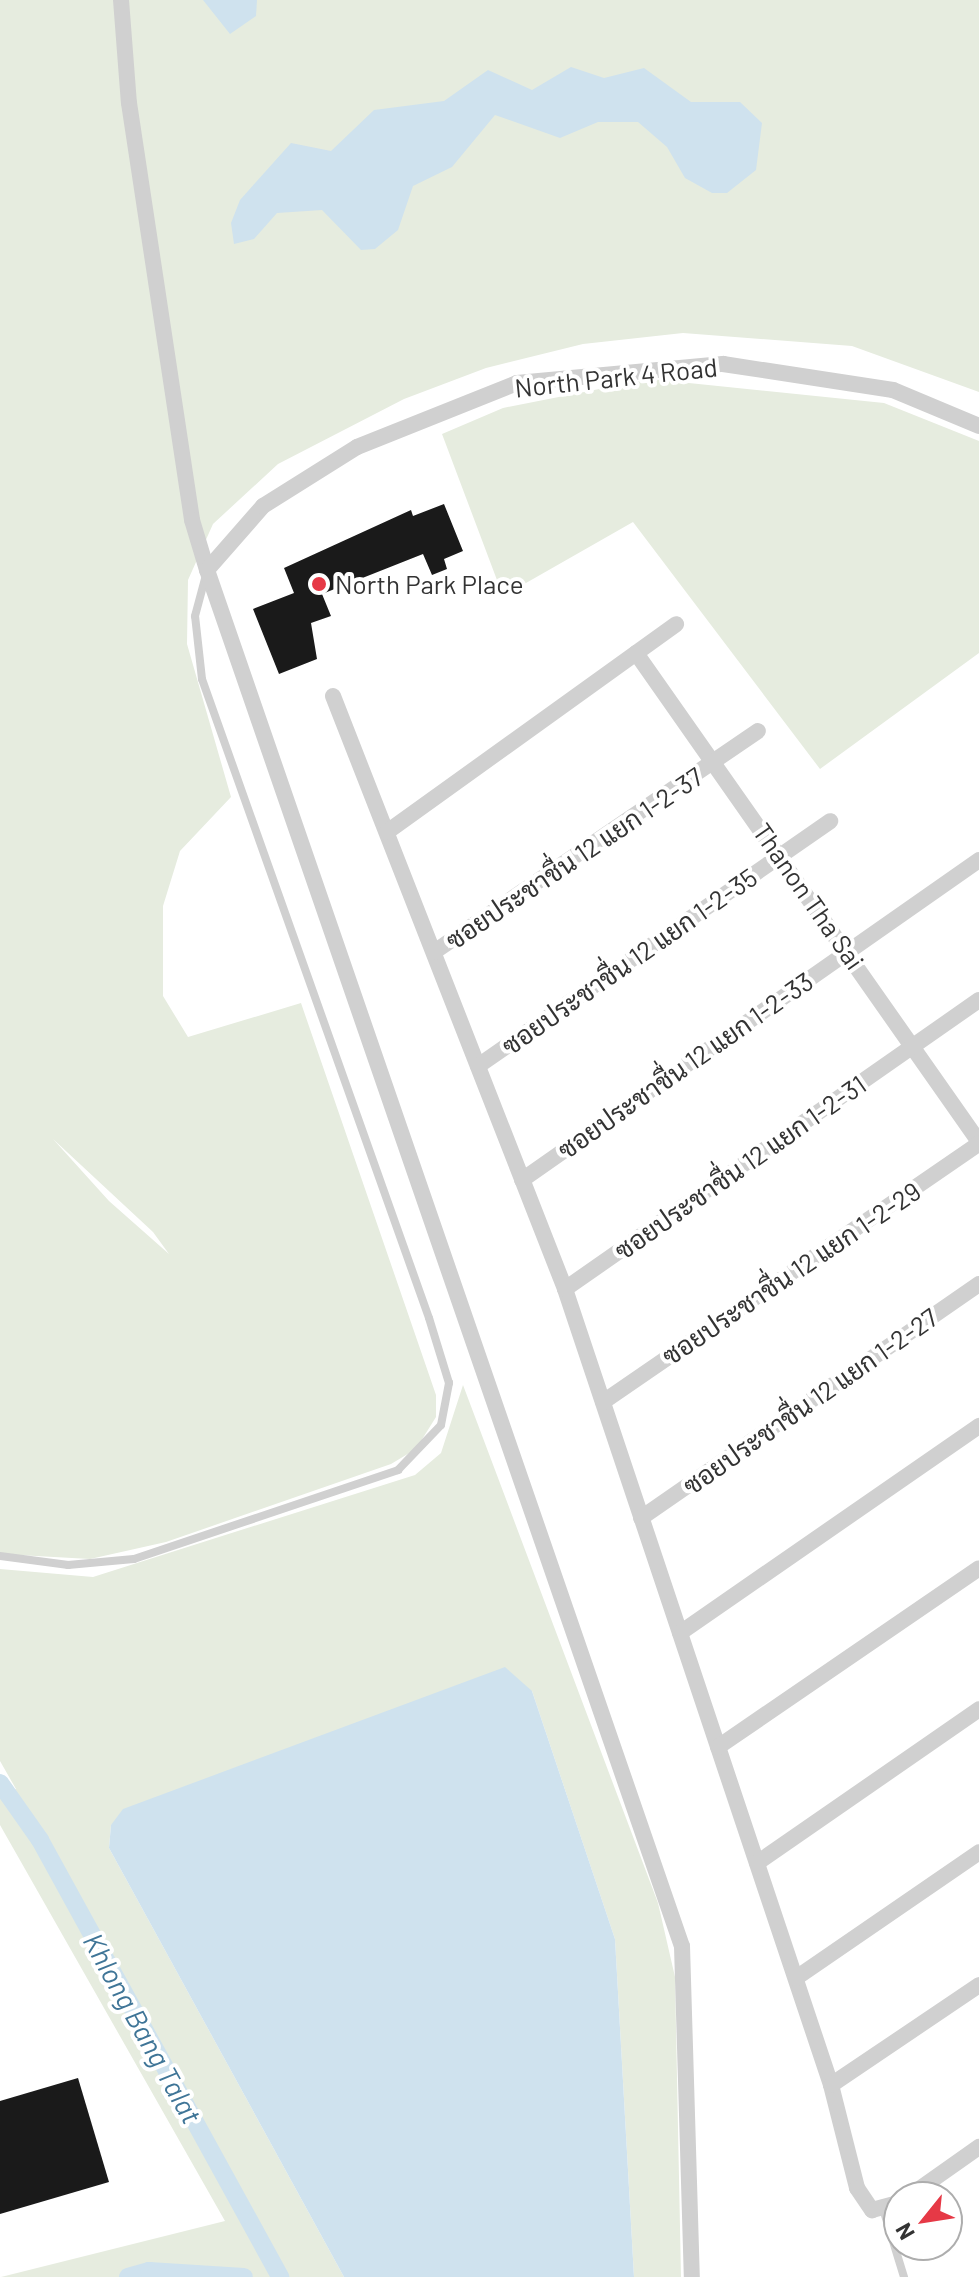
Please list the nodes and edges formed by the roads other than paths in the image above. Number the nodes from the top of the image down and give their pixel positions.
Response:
1 (121, 0) edge
2 (979, 426) edge
3 (207, 570) junction
4 (676, 624) dead end
5 (636, 653) junction
6 (333, 696) dead end
7 (758, 731) dead end
8 (713, 763) junction
9 (830, 821) dead end
10 (387, 832) junction
11 (780, 855) junction
12 (979, 860) edge
13 (848, 950) junction
14 (434, 952) junction
15 (979, 1000) edge
16 (914, 1045) junction
17 (478, 1066) junction
18 (979, 1143) edge
19 (522, 1180) junction
20 (979, 1284) edge
21 (565, 1289) junction
22 (603, 1402) junction
23 (979, 1426) edge
24 (641, 1518) junction
25 (0, 1556) edge
26 (979, 1568) edge
27 (680, 1633) junction
28 (979, 1709) edge
29 (718, 1747) junction
30 (979, 1852) edge
31 (757, 1863) junction
32 (796, 1978) junction
33 (979, 1985) edge
34 (831, 2085) junction
35 (979, 2147) edge
36 (931, 2181) edge
37 (883, 2209) edge
38 (692, 2277) edge

1 - 3 street
2 - 3 street, North Park 4 Road
3 - 25 lane
3 - 38 street
4 - 5 street
5 - 8 street, Thanon Tha Sai
5 - 10 street
6 - 10 street
7 - 8 street, ซอยประชาชื่น 12 แยก 1-2-37
8 - 11 street, Thanon Tha Sai
8 - 14 street, ซอยประชาชื่น 12 แยก 1-2-37
9 - 11 street, ซอยประชาชื่น 12 แยก 1-2-35
10 - 14 street
11 - 13 street, Thanon Tha Sai
11 - 17 street, ซอยประชาชื่น 12 แยก 1-2-35
12 - 13 street, ซอยประชาชื่น 12 แยก 1-2-33
13 - 16 street, Thanon Tha Sai
13 - 19 street, ซอยประชาชื่น 12 แยก 1-2-33
14 - 17 street
15 - 16 street, ซอยประชาชื่น 12 แยก 1-2-31
16 - 18 street, Thanon Tha Sai
16 - 21 street, ซอยประชาชื่น 12 แยก 1-2-31
17 - 19 street
18 - 22 street, ซอยประชาชื่น 12 แยก 1-2-29
19 - 21 street
20 - 24 street, ซอยประชาชื่น 12 แยก 1-2-27
21 - 22 street
22 - 24 street
23 - 27 street
24 - 27 street
26 - 29 street
27 - 29 street
28 - 31 street
29 - 31 street
30 - 32 street
31 - 32 street
32 - 34 street
33 - 34 street
34 - 37 street
35 - 36 street

